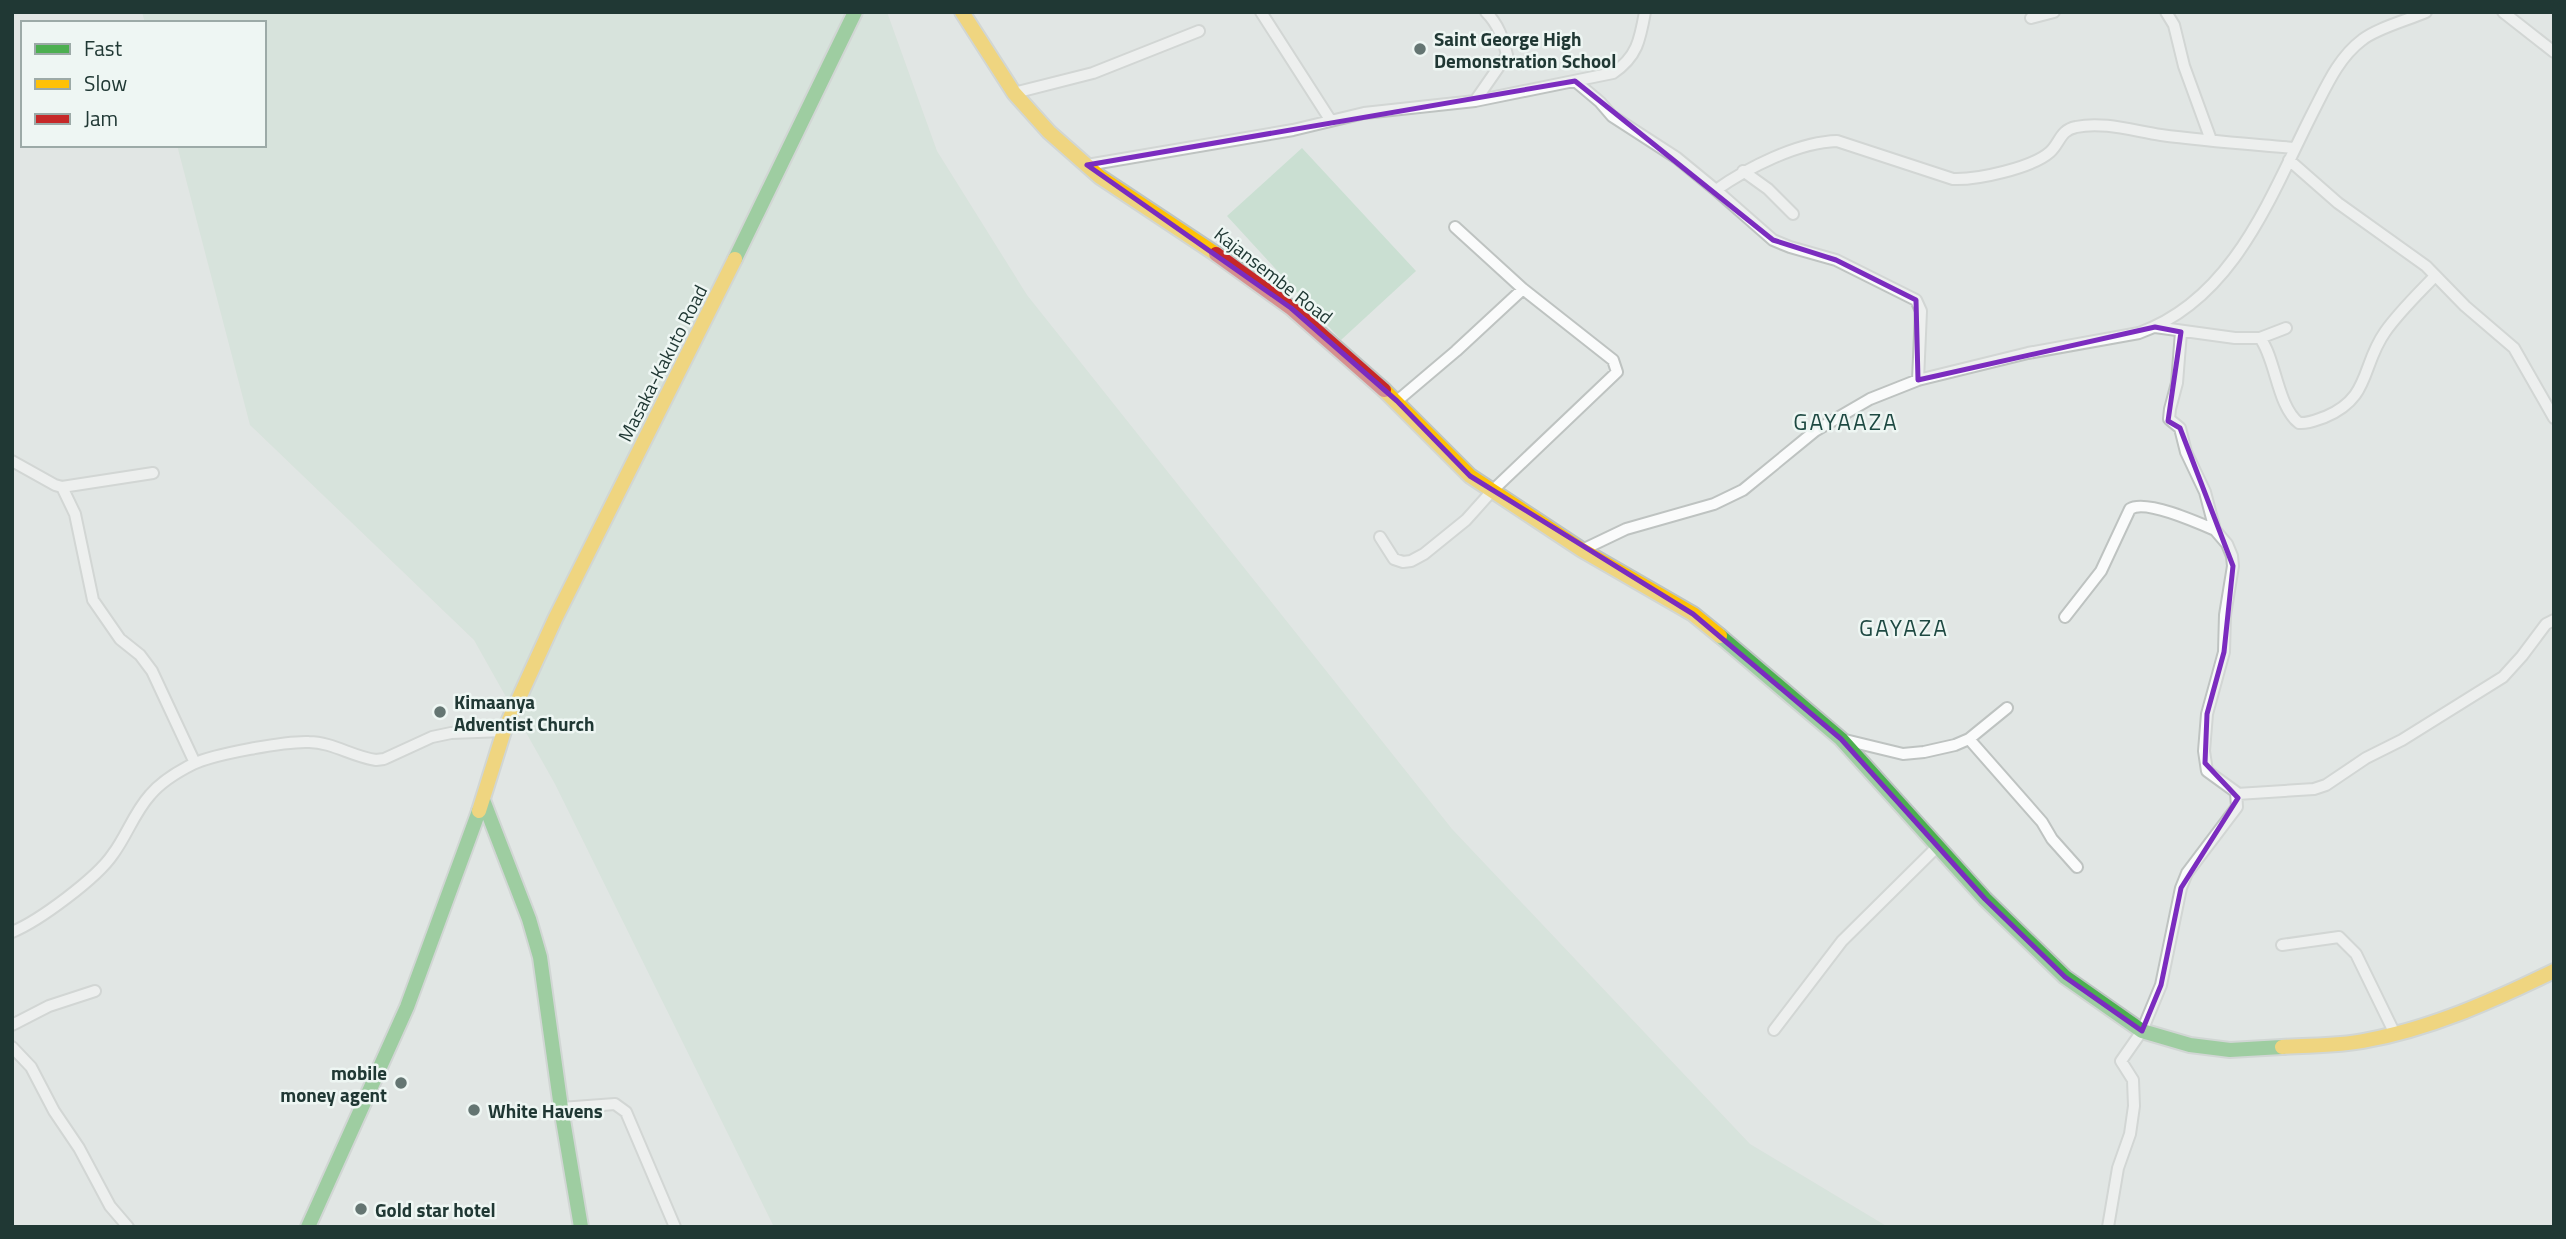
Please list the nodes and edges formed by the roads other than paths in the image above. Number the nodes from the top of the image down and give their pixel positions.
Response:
1 (855, 12) edge
2 (962, 12) edge
3 (1261, 12) edge
4 (1486, 12) edge
5 (1645, 12) edge
6 (2054, 12) edge
7 (2166, 12) edge
8 (2426, 12) edge
9 (2503, 12) edge
10 (2031, 18) dead end
11 (1199, 31) dead end
12 (2554, 52) edge
13 (1575, 81) junction
14 (1014, 93) junction
15 (1475, 100) junction
16 (1331, 121) junction
17 (2211, 140) junction
18 (2295, 148) junction
19 (2289, 160) junction
20 (1087, 165) junction
21 (1743, 171) junction
22 (1716, 190) junction
23 (1793, 214) dead end
24 (1455, 226) dead end
25 (2435, 276) junction
26 (1523, 289) junction
27 (2155, 327) junction
28 (2286, 327) dead end
29 (2181, 332) junction
30 (2260, 338) junction
31 (1919, 380) junction
32 (1396, 401) junction
33 (2554, 418) edge
34 (12, 461) edge
35 (153, 473) dead end
36 (62, 487) junction
37 (1492, 491) junction
38 (2215, 530) junction
39 (1380, 537) dead end
40 (1582, 550) junction
41 (2065, 617) dead end
42 (2554, 620) edge
43 (2007, 708) dead end
44 (504, 731) junction
45 (1841, 739) junction
46 (1969, 739) junction
47 (195, 764) junction
48 (2236, 794) junction
49 (483, 800) junction
50 (1938, 846) junction
51 (2077, 867) dead end
52 (12, 932) edge
53 (2282, 945) dead end
54 (2554, 971) edge
55 (96, 991) dead end
56 (12, 1025) edge
57 (1774, 1030) dead end
58 (2142, 1031) junction
59 (2395, 1034) junction
60 (12, 1047) edge
61 (561, 1108) junction
62 (128, 1227) edge
63 (308, 1227) edge
64 (581, 1227) edge
65 (675, 1227) edge
66 (2108, 1227) edge

1 - 44 main road, Masaka-Kakuto Road
2 - 14 main road, Kajansembe Road
3 - 16 street
4 - 15 street
5 - 13 street
6 - 10 street
7 - 17 street
8 - 18 street
9 - 12 street
11 - 14 street
13 - 15 street
13 - 22 street
14 - 20 main road, Kajansembe Road
15 - 16 street
16 - 20 street
17 - 18 street
17 - 21 street
18 - 19 street
19 - 25 street
19 - 27 street
20 - 32 main road, Kajansembe Road
21 - 22 street
21 - 23 street
22 - 31 street
24 - 26 street
25 - 30 street
25 - 33 street
26 - 32 street
26 - 37 street
27 - 29 street
27 - 31 street
28 - 30 street
29 - 30 street
29 - 38 street
31 - 40 street
32 - 37 main road, Kajansembe Road
34 - 36 street
35 - 36 street
36 - 47 street
37 - 39 street
37 - 40 main road, Kajansembe Road
38 - 41 street
38 - 48 street
40 - 45 main road, Kajansembe Road
42 - 48 street
43 - 46 street
44 - 47 street
44 - 49 main road, Masaka-Kakuto Road
45 - 46 street
45 - 50 main road, Kajansembe Road
46 - 51 street
47 - 52 street
48 - 58 street
49 - 61 main road
49 - 63 main road, Masaka-Kakuto Road
50 - 57 street
50 - 58 main road, Kajansembe Road
53 - 59 street
54 - 59 main road, Kajansembe Road
55 - 56 street
58 - 59 main road, Kajansembe Road
58 - 66 street
60 - 62 street
61 - 64 main road
61 - 65 street

